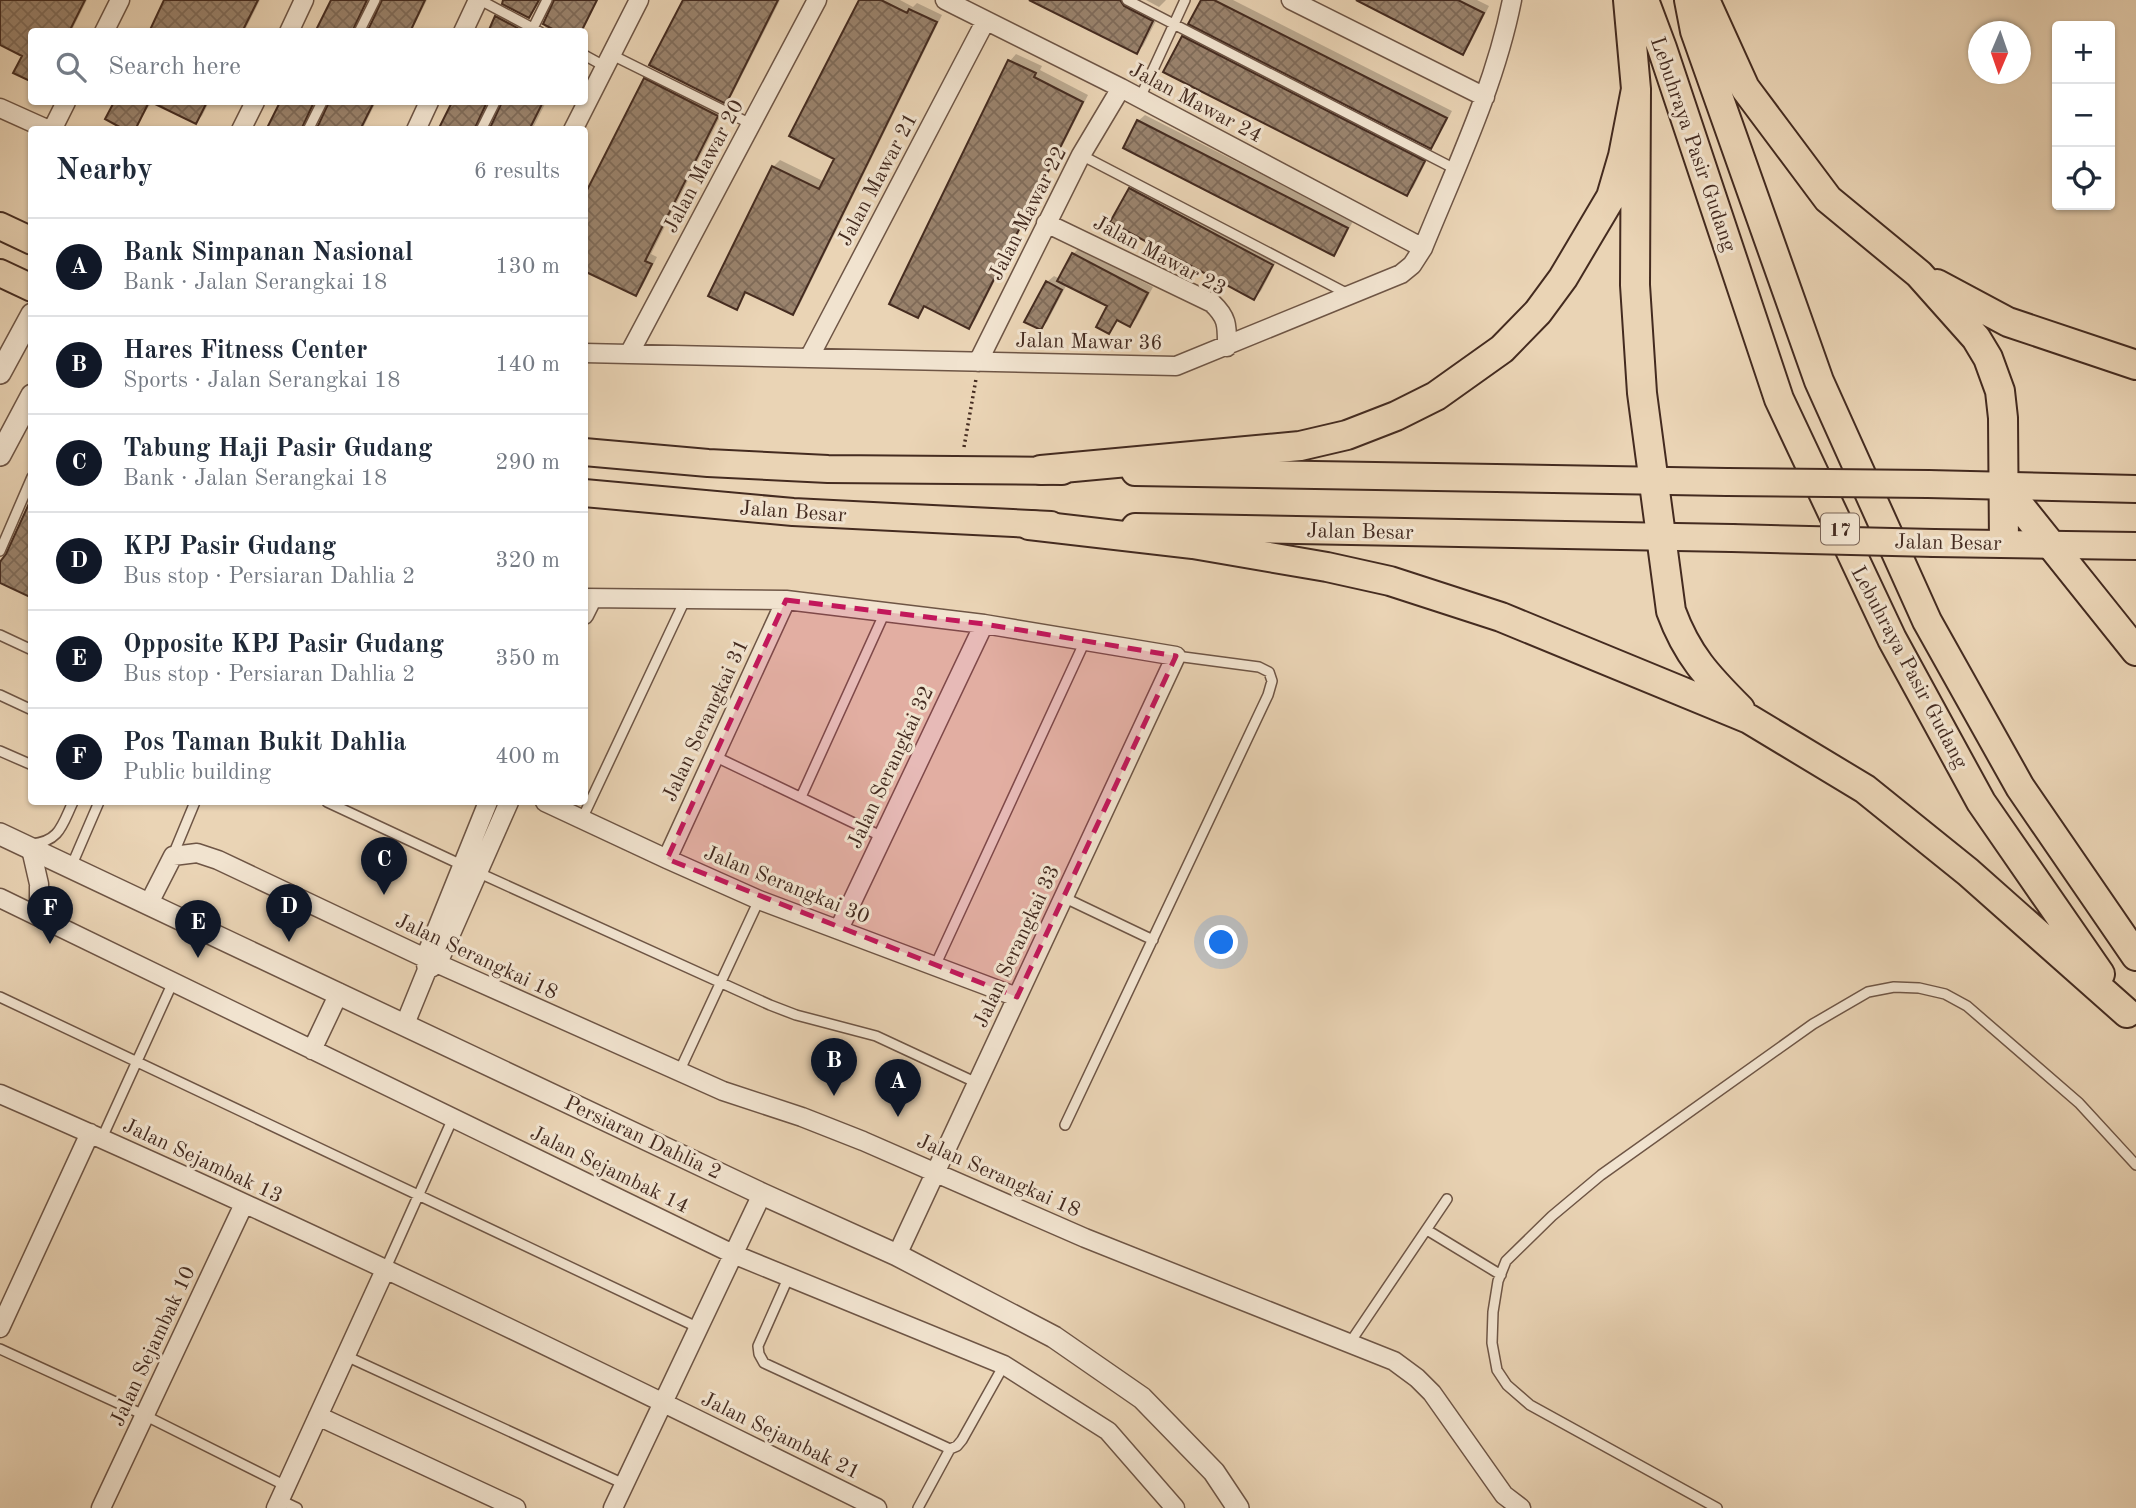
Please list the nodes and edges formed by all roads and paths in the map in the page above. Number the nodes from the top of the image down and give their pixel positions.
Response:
1 (120, 0) edge
2 (304, 0) edge
3 (375, 0) edge
4 (479, 0) edge
5 (547, 0) edge
6 (639, 0) edge
7 (817, 0) edge
8 (946, 0) edge
9 (1127, 0) edge
10 (1185, 0) edge
11 (1291, 0) edge
12 (1512, 0) edge
13 (1628, 0) edge
14 (1644, 0) edge
15 (1689, 0) edge
16 (1706, 0) edge
17 (985, 22) junction
18 (1174, 24) junction
19 (106, 28) edge
20 (291, 28) edge
21 (361, 28) edge
22 (465, 28) edge
23 (530, 28) edge
24 (535, 28) edge
25 (588, 56) edge
26 (609, 61) junction
27 (1121, 88) junction
28 (1636, 89) junction
29 (1485, 97) junction
30 (1140, 98) junction
31 (588, 101) edge
32 (64, 105) edge
33 (254, 105) edge
34 (321, 105) edge
35 (428, 105) edge
36 (494, 105) edge
37 (586, 105) edge
38 (0, 108) edge
39 (751, 124) junction
40 (41, 126) edge
41 (52, 126) edge
42 (243, 126) edge
43 (310, 126) edge
44 (418, 126) edge
45 (483, 126) edge
46 (575, 126) edge
47 (1081, 155) junction
48 (1455, 170) junction
49 (1046, 223) junction
50 (0, 226) edge
51 (28, 239) edge
52 (1423, 248) junction
53 (0, 273) edge
54 (1919, 274) junction
55 (28, 286) edge
56 (1350, 295) junction
57 (28, 321) edge
58 (1227, 347) junction
59 (588, 353) edge
60 (629, 354) junction
61 (809, 358) junction
62 (978, 362) junction
63 (2136, 365) edge
64 (0, 373) edge
65 (28, 402) edge
66 (588, 452) edge
67 (0, 455) edge
68 (958, 470) junction
69 (1041, 470) junction
70 (1653, 479) junction
71 (2003, 485) junction
72 (28, 486) edge
73 (2136, 489) edge
74 (588, 492) edge
75 (1029, 524) junction
76 (1661, 537) junction
77 (2004, 543) junction
78 (2050, 543) junction
79 (2136, 546) edge
80 (0, 551) edge
81 (588, 598) edge
82 (685, 600) junction
83 (786, 600) junction
84 (885, 612) junction
85 (984, 624) junction
86 (0, 635) edge
87 (1085, 641) junction
88 (28, 648) edge
89 (2136, 652) edge
90 (1176, 656) junction
91 (0, 695) edge
92 (28, 708) edge
93 (1749, 719) junction
94 (0, 751) edge
95 (714, 756) junction
96 (28, 763) edge
97 (801, 797) junction
98 (72, 805) edge
99 (98, 805) edge
100 (194, 805) edge
101 (333, 805) edge
102 (487, 805) edge
103 (507, 805) edge
104 (552, 805) edge
105 (582, 818) junction
106 (0, 834) edge
107 (883, 836) junction
108 (80, 845) junction
109 (27, 847) junction
110 (173, 856) junction
111 (667, 859) junction
112 (71, 867) junction
113 (470, 869) junction
114 (95, 878) junction
115 (0, 898) edge
116 (1063, 898) junction
117 (759, 900) junction
118 (149, 903) junction
119 (39, 917) junction
120 (839, 929) junction
121 (1153, 940) junction
122 (2136, 957) edge
123 (430, 964) junction
124 (935, 966) junction
125 (173, 982) junction
126 (722, 982) junction
127 (339, 993) junction
128 (1017, 996) junction
129 (0, 997) edge
130 (2132, 1020) edge
131 (405, 1024) junction
132 (312, 1050) junction
133 (137, 1062) junction
134 (679, 1072) junction
135 (977, 1083) junction
136 (0, 1094) edge
137 (453, 1118) junction
138 (1065, 1125) dead end
139 (96, 1136) junction
140 (2136, 1165) edge
141 (935, 1172) junction
142 (762, 1194) junction
143 (418, 1195) junction
144 (1447, 1199) dead end
145 (244, 1204) junction
146 (1427, 1230) junction
147 (733, 1254) junction
148 (897, 1255) junction
149 (385, 1270) junction
150 (1501, 1275) junction
151 (789, 1276) junction
152 (0, 1328) edge
153 (699, 1328) junction
154 (1349, 1344) junction
155 (0, 1349) edge
156 (346, 1356) junction
157 (1004, 1365) junction
158 (664, 1403) junction
159 (144, 1415) junction
160 (318, 1416) junction
161 (950, 1448) junction
162 (624, 1484) junction
163 (281, 1498) edge
164 (101, 1508) edge
165 (298, 1508) edge
166 (516, 1508) edge
167 (613, 1508) edge
168 (877, 1508) edge
169 (918, 1508) edge
170 (1175, 1508) edge
171 (1238, 1508) edge
172 (1521, 1508) edge
173 (1717, 1508) edge

1 - 19 street
2 - 20 street
3 - 21 lane
4 - 22 street
4 - 23 lane
5 - 24 lane
6 - 26 street
7 - 39 street, Jalan Mawar 20
8 - 17 street, Jalan Mawar 24
9 - 18 lane
10 - 18 lane
11 - 29 street
12 - 29 street, Jalan Mawar 36
13 - 28 highway
14 - 130 highway, Lebuhraya Pasir Gudang / 17
15 - 122 highway, Lebuhraya Pasir Gudang / 17
16 - 54 highway
17 - 27 street, Jalan Mawar 24
17 - 61 street, Jalan Mawar 21
18 - 30 lane
18 - 48 lane
25 - 26 lane
26 - 31 street
26 - 39 lane
27 - 30 street, Jalan Mawar 24
27 - 47 street, Jalan Mawar 22
28 - 69 highway
28 - 70 highway
29 - 48 street, Jalan Mawar 36
30 - 52 street, Jalan Mawar 24
32 - 41 street
33 - 42 street
34 - 43 lane
35 - 44 street
36 - 45 lane
37 - 46 street
38 - 40 street
39 - 60 street, Jalan Mawar 20
47 - 49 street, Jalan Mawar 22
47 - 56 lane
48 - 52 street, Jalan Mawar 36
49 - 58 street, Jalan Mawar 23
49 - 62 street, Jalan Mawar 22
50 - 51 main road
52 - 56 street, Jalan Mawar 36
53 - 55 main road
54 - 63 highway
54 - 71 highway
56 - 58 street, Jalan Mawar 36
57 - 64 street
58 - 62 street, Jalan Mawar 36
59 - 60 street, Jalan Mawar 36
60 - 61 street, Jalan Mawar 36
61 - 62 street, Jalan Mawar 36
62 - 68 path
65 - 67 street
66 - 68 main road, Jalan Besar
68 - 69 main road, Jalan Besar
69 - 70 main road, Jalan Besar
70 - 71 main road, Jalan Besar, bridge
70 - 76 highway
71 - 73 main road, Jalan Besar
71 - 77 highway
71 - 78 highway
72 - 80 lane
74 - 75 main road, Jalan Besar
75 - 76 main road, Jalan Besar
75 - 93 highway
76 - 77 main road, Jalan Besar, bridge
76 - 93 highway
77 - 78 main road, Jalan Besar
78 - 79 main road, Jalan Besar
78 - 89 highway
81 - 82 street
82 - 83 street
82 - 105 lane
83 - 84 street
83 - 95 street, Jalan Serangkai 31
84 - 85 street
84 - 97 lane
85 - 87 street
85 - 107 street, Jalan Serangkai 32
86 - 88 lane
87 - 90 street
87 - 124 lane
90 - 116 street, Jalan Serangkai 33
90 - 121 lane
91 - 92 lane
93 - 130 highway
94 - 96 lane
95 - 97 lane
95 - 111 street, Jalan Serangkai 31
97 - 107 lane
98 - 109 lane
99 - 108 lane
100 - 110 lane
101 - 113 lane
102 - 113 street
103 - 113 street
104 - 105 street, Jalan Serangkai 30
105 - 111 street, Jalan Serangkai 30
106 - 109 street, Persiaran Dahlia 2
107 - 120 street, Jalan Serangkai 32
108 - 112 lane
108 - 114 lane
109 - 112 street, Persiaran Dahlia 2
109 - 119 street
110 - 118 street
110 - 123 street, Jalan Serangkai 18
111 - 117 street, Jalan Serangkai 30
112 - 114 street, Persiaran Dahlia 2
113 - 123 street
113 - 126 lane
114 - 118 street, Persiaran Dahlia 2
115 - 119 street, Jalan Sejambak 14
116 - 121 lane
116 - 128 street, Jalan Serangkai 33
117 - 120 street, Jalan Serangkai 30
117 - 126 lane
118 - 127 street, Persiaran Dahlia 2
119 - 125 street, Jalan Sejambak 14
120 - 124 street, Jalan Serangkai 30
121 - 138 lane
123 - 131 street
123 - 134 street, Jalan Serangkai 18
124 - 128 street, Jalan Serangkai 30
125 - 132 street, Jalan Sejambak 14
125 - 133 lane
126 - 134 lane
126 - 135 lane
127 - 131 street, Persiaran Dahlia 2
127 - 132 street
128 - 135 street, Jalan Serangkai 33
129 - 133 lane
131 - 142 street, Persiaran Dahlia 2
132 - 137 street, Jalan Sejambak 14
133 - 139 lane
133 - 143 lane
134 - 141 street, Jalan Serangkai 18
135 - 141 street, Jalan Serangkai 33
136 - 139 street, Jalan Sejambak 13
137 - 143 lane
137 - 147 street, Jalan Sejambak 14
139 - 145 street, Jalan Sejambak 13
139 - 152 street
140 - 150 lane
141 - 148 street, Jalan Serangkai 33
141 - 154 street, Jalan Serangkai 18
142 - 147 street
142 - 148 street, Persiaran Dahlia 2
143 - 149 lane
143 - 153 lane
144 - 146 lane
145 - 149 street, Jalan Sejambak 13
145 - 159 street, Jalan Sejambak 10
146 - 150 lane
146 - 154 lane
147 - 151 street, Jalan Sejambak 14
147 - 153 street
148 - 171 street, Persiaran Dahlia 2
149 - 156 street
149 - 158 street, Jalan Sejambak 13
150 - 173 lane
151 - 157 street, Jalan Sejambak 14
151 - 161 lane
153 - 158 street
154 - 172 street, Jalan Serangkai 18
155 - 159 lane
156 - 160 street
156 - 162 lane
157 - 161 lane
157 - 170 street, Jalan Sejambak 14
158 - 162 street
158 - 168 street, Jalan Sejambak 21
159 - 163 lane
159 - 164 street, Jalan Sejambak 10
160 - 163 street
160 - 166 street
161 - 169 lane
162 - 167 street
163 - 165 lane

